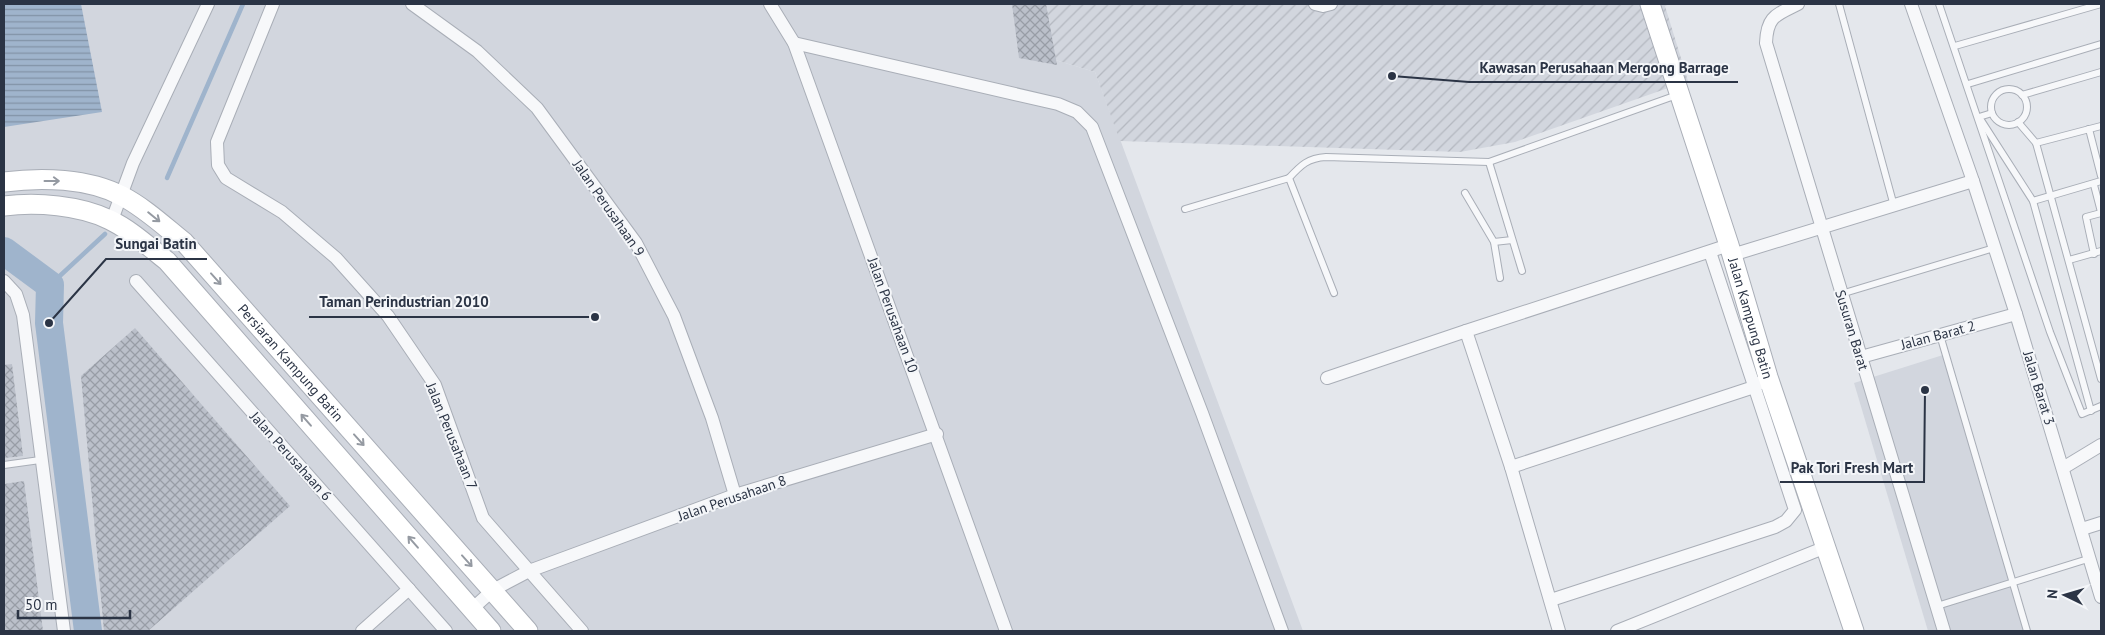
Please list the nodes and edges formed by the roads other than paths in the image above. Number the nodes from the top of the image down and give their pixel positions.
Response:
1 (208, 4) edge
2 (273, 4) edge
3 (412, 4) edge
4 (770, 4) edge
5 (1315, 4) edge
6 (1331, 4) edge
7 (1650, 4) edge
8 (1798, 4) edge
9 (1839, 4) edge
10 (1910, 4) edge
11 (1939, 4) edge
12 (2101, 4) edge
13 (794, 43) junction
14 (2101, 44) edge
15 (1955, 46) junction
16 (2101, 72) edge
17 (1968, 84) junction
18 (1681, 94) junction
19 (2022, 95) junction
20 (1992, 113) junction
21 (1978, 117) junction
22 (2018, 122) junction
23 (2101, 126) edge
24 (2088, 129) junction
25 (2036, 143) junction
26 (1489, 162) junction
27 (2101, 176) edge
28 (1290, 178) junction
29 (1973, 180) junction
30 (2101, 181) edge
31 (4, 182) edge
32 (2094, 185) junction
33 (1465, 193) dead end
34 (122, 196) junction
35 (2052, 196) junction
36 (2033, 202) junction
37 (4, 206) edge
38 (1894, 206) junction
39 (1185, 209) dead end
40 (2101, 212) edge
41 (112, 220) junction
42 (1822, 227) junction
43 (1512, 240) junction
44 (1494, 242) junction
45 (1994, 248) junction
46 (1731, 250) junction
47 (2101, 251) edge
48 (1710, 252) junction
49 (2094, 254) junction
50 (2069, 260) junction
51 (1522, 271) dead end
52 (1500, 278) dead end
53 (4, 281) edge
54 (136, 281) dead end
55 (1334, 293) dead end
56 (1841, 294) junction
57 (2016, 314) junction
58 (1466, 331) junction
59 (1940, 335) junction
60 (1861, 357) junction
61 (1327, 378) dead end
62 (2101, 379) edge
63 (1761, 382) junction
64 (2101, 406) edge
65 (2091, 410) junction
66 (937, 434) junction
67 (2101, 445) edge
68 (40, 460) junction
69 (4, 465) edge
70 (1511, 467) junction
71 (2063, 468) junction
72 (734, 495) junction
73 (2101, 523) edge
74 (2082, 529) junction
75 (1826, 547) junction
76 (2091, 558) junction
77 (529, 570) junction
78 (2013, 581) junction
79 (409, 589) junction
80 (493, 590) junction
81 (2101, 593) edge
82 (1550, 600) junction
83 (1937, 606) junction
84 (472, 609) junction
85 (64, 631) edge
86 (362, 631) edge
87 (446, 631) edge
88 (491, 631) edge
89 (528, 631) edge
90 (582, 631) edge
91 (1006, 631) edge
92 (1282, 631) edge
93 (1559, 631) edge
94 (1617, 631) edge
95 (1854, 631) edge
96 (1944, 631) edge
97 (2027, 631) edge

1 - 34 street
2 - 77 street, Jalan Perusahaan 7
3 - 72 street, Jalan Perusahaan 9
4 - 13 street, Jalan Perusahaan 10
5 - 6 street
7 - 18 street, Jalan Kampung Batin
8 - 42 street, Susuran Barat
9 - 38 lane
10 - 29 street, Jalan Barat 3
11 - 15 lane
12 - 15 lane
13 - 66 street, Jalan Perusahaan 10
13 - 92 street
14 - 17 lane
15 - 17 lane
16 - 19 lane
17 - 21 lane
18 - 26 lane
18 - 46 street, Jalan Kampung Batin
19 - 20 lane
19 - 22 lane
20 - 21 lane
20 - 22 lane
21 - 36 lane
21 - 65 lane
22 - 25 lane
23 - 24 lane
24 - 25 lane
24 - 27 lane
25 - 35 lane
26 - 28 lane
26 - 43 lane
28 - 39 lane
28 - 55 lane
29 - 38 street
29 - 45 street, Jalan Barat 3
30 - 32 lane
31 -> 34 street, Persiaran Kampung Batin
32 - 35 lane
32 - 40 lane
33 - 44 lane
34 - 41 street
34 -> 80 street, Persiaran Kampung Batin
35 - 36 lane
35 - 50 lane
36 - 65 lane
37 - 41 street, Persiaran Kampung Batin
38 - 42 street
40 - 49 lane
84 -> 41 street, Persiaran Kampung Batin
42 - 46 street
42 - 56 street, Susuran Barat
43 - 44 lane
43 - 51 lane
44 - 52 lane
45 - 56 lane
45 - 57 street, Jalan Barat 3
46 - 48 street
46 - 63 street, Jalan Kampung Batin
47 - 49 lane
48 - 58 street
48 - 63 street
49 - 50 lane
50 - 62 lane
53 - 68 street
54 - 79 street, Jalan Perusahaan 6
56 - 60 street, Susuran Barat
57 - 59 street, Jalan Barat 2
57 - 71 street, Jalan Barat 3
58 - 61 street
58 - 70 street
59 - 60 street, Jalan Barat 2
59 - 78 lane
60 - 83 street, Susuran Barat
63 - 70 street
63 - 75 street, Jalan Kampung Batin
63 - 82 street
64 - 65 lane
66 - 72 street, Jalan Perusahaan 8
66 - 91 street, Jalan Perusahaan 10
67 - 71 street
68 - 69 lane
68 - 85 street
70 - 82 street
71 - 74 street, Jalan Barat 3
72 - 77 street, Jalan Perusahaan 8
73 - 74 street
74 - 76 street, Jalan Barat 3
75 - 94 street
75 - 95 street, Jalan Kampung Batin
76 - 78 lane
76 - 81 street, Jalan Barat 3
77 - 80 street, Jalan Perusahaan 8
77 - 90 street, Jalan Perusahaan 7
78 - 83 lane
78 - 97 lane
79 - 86 street
79 - 87 street, Jalan Perusahaan 6
80 - 84 street, Jalan Perusahaan 8
80 - 89 street, Persiaran Kampung Batin
82 - 93 street
83 - 96 street, Susuran Barat
84 - 88 street, Persiaran Kampung Batin

